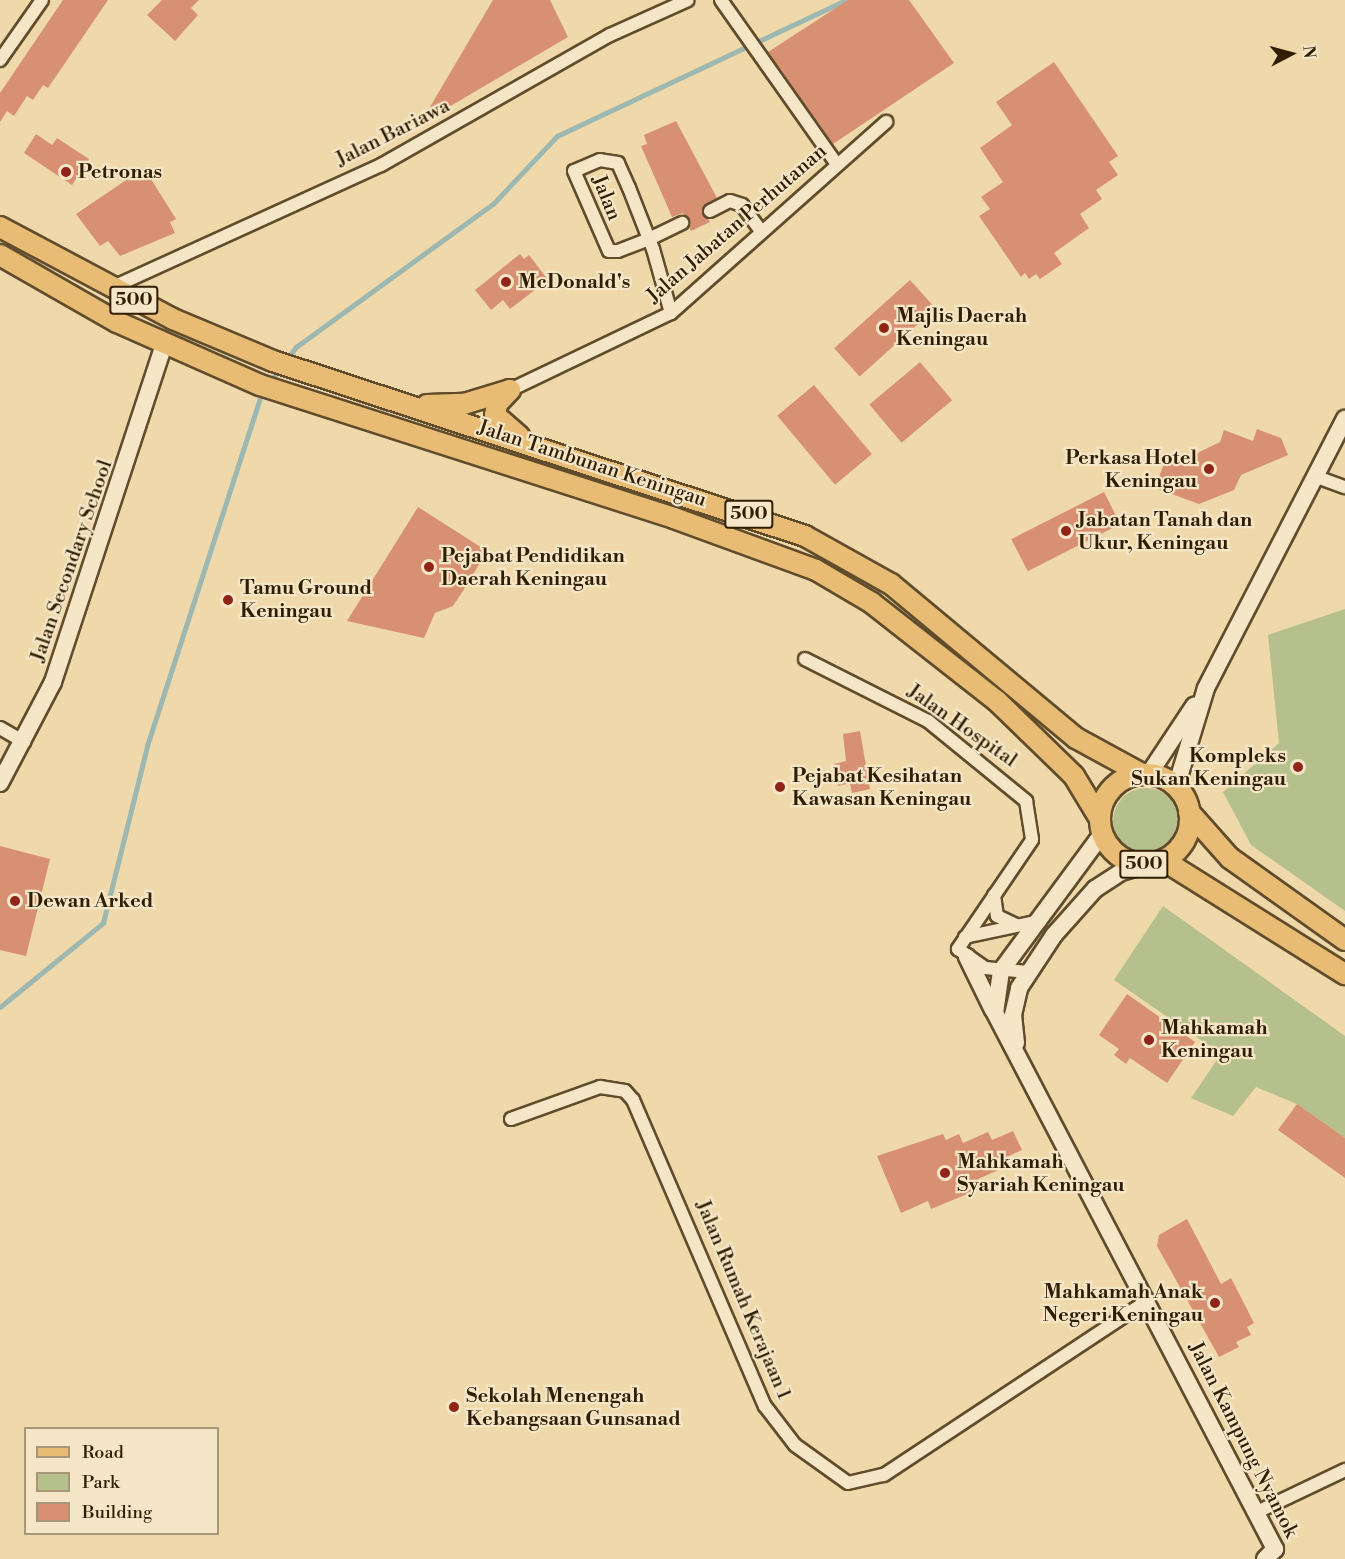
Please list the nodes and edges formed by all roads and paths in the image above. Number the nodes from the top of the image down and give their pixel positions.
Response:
1 (42, 0) edge
2 (688, 0) edge
3 (721, 0) edge
4 (0, 60) edge
5 (886, 122) dead end
6 (836, 163) junction
7 (710, 211) dead end
8 (682, 223) dead end
9 (0, 227) edge
10 (761, 231) junction
11 (649, 238) junction
12 (0, 255) edge
13 (111, 288) junction
14 (671, 313) junction
15 (164, 345) junction
16 (510, 390) junction
17 (386, 400) junction
18 (1345, 419) edge
19 (535, 446) junction
20 (1314, 476) junction
21 (1345, 487) edge
22 (805, 659) dead end
23 (1206, 688) junction
24 (0, 728) edge
25 (24, 742) junction
26 (1145, 774) junction
27 (0, 783) edge
28 (1176, 787) junction
29 (1189, 813) junction
30 (1101, 827) junction
31 (1156, 862) junction
32 (994, 895) junction
33 (1040, 921) junction
34 (1017, 926) junction
35 (965, 937) junction
36 (1345, 940) edge
37 (963, 953) junction
38 (1001, 971) junction
39 (1028, 972) junction
40 (1345, 974) edge
41 (995, 1013) junction
42 (1018, 1053) junction
43 (511, 1119) dead end
44 (1148, 1300) junction
45 (1345, 1470) edge
46 (1257, 1512) junction
47 (1273, 1556) edge

1 - 4 street
2 - 13 street, Jalan Bariawa
3 - 6 street
5 - 6 street, Jalan Jabatan Perhutanan
6 - 10 street, Jalan Jabatan Perhutanan
7 - 10 street
8 - 11 street
9 - 13 main road, Jalan Tambunan Keningau / 500
10 - 14 street, Jalan Jabatan Perhutanan
11 - 11 street, Jalan
11 - 14 street, Jalan
12 - 15 main road, Jalan Tambunan Keningau / 500
13 - 17 main road, Jalan Tambunan Keningau / 500
14 - 16 street, Jalan Jabatan Perhutanan
15 - 25 street, Jalan Secondary School
15 - 30 main road, Jalan Tambunan Keningau / 500
16 - 17 main road
16 - 19 main road
17 - 19 main road, Jalan Tambunan Keningau / 500
18 - 20 street
19 - 26 main road, Jalan Tambunan Keningau / 500
20 - 21 street
20 - 23 street
22 - 32 street, Jalan Hospital
23 - 26 street
23 - 28 street
24 - 25 street
25 - 27 street, Jalan Secondary School
26 - 28 main road, 500
26 - 30 main road
28 - 29 main road
29 - 31 main road, 500
29 - 36 main road
30 - 31 main road, 500
30 - 33 street
31 - 39 street, Jalan Kampung Nyamok
31 - 40 main road, 500
32 - 34 street
32 - 35 street, Jalan Hospital
33 - 34 street
33 - 38 street
34 - 35 street
35 - 37 street, Jalan Hospital
37 - 38 street
37 - 41 street, Jalan Kampung Nyamok
38 - 39 street
38 - 41 street
39 - 42 street, Jalan Kampung Nyamok
41 - 42 street, Jalan Kampung Nyamok
42 - 44 street, Jalan Kampung Nyamok
43 - 44 street, Jalan Rumah Kerajaan 1
44 - 46 street, Jalan Kampung Nyamok
45 - 46 street
46 - 47 street, Jalan Kampung Nyamok

